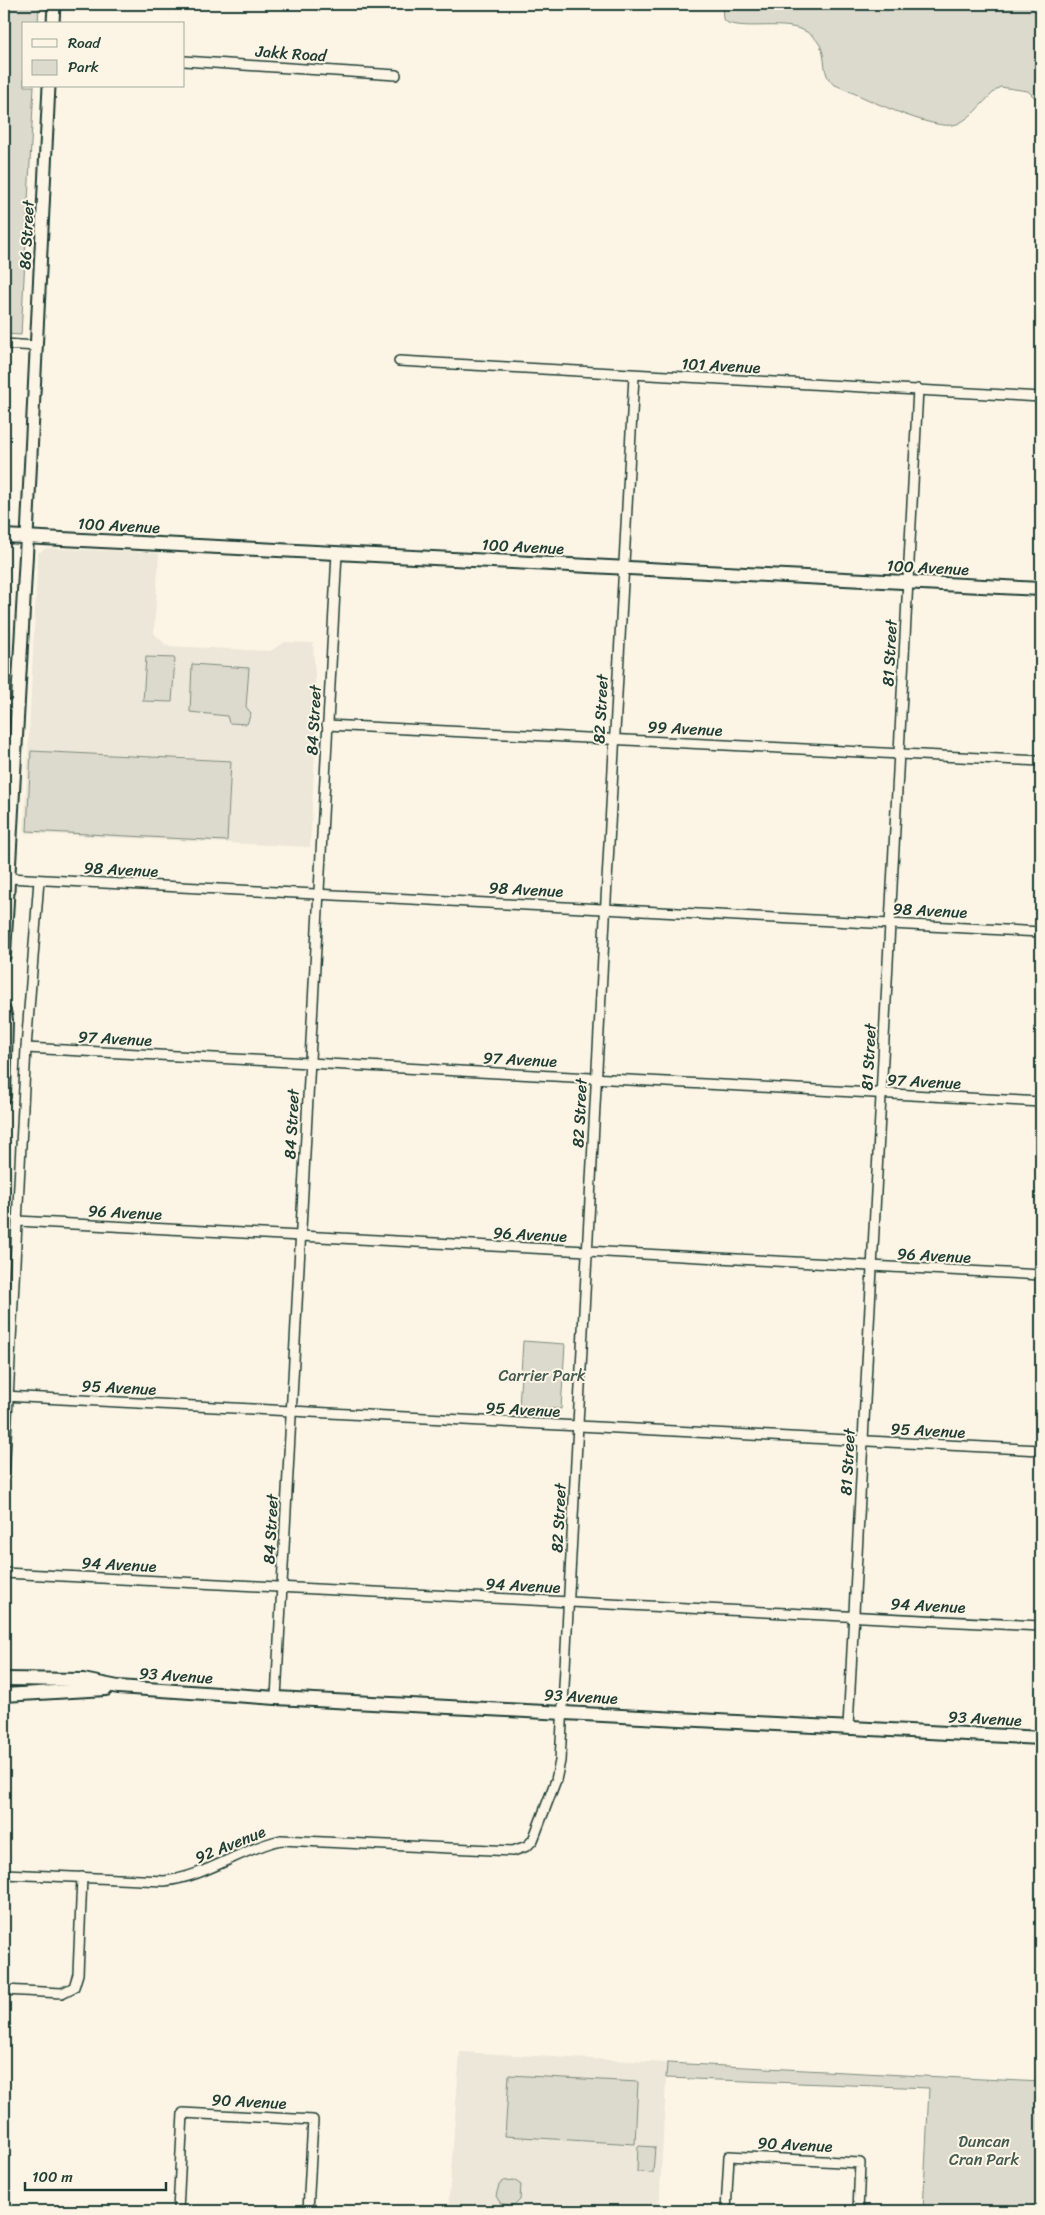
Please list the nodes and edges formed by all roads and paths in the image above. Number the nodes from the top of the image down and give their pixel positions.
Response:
1 (54, 4) edge
2 (53, 22) edge
3 (185, 61) edge
4 (396, 75) dead end
5 (50, 88) edge
6 (4, 344) edge
7 (37, 346) junction
8 (399, 361) dead end
9 (634, 376) junction
10 (918, 390) junction
11 (1041, 397) edge
12 (4, 536) edge
13 (27, 537) junction
14 (337, 553) junction
15 (623, 567) junction
16 (908, 582) junction
17 (1041, 589) edge
18 (10, 705) edge
19 (327, 724) junction
20 (613, 739) junction
21 (899, 754) junction
22 (1041, 761) edge
23 (8, 878) junction
24 (39, 880) junction
25 (318, 893) junction
26 (605, 908) junction
27 (890, 923) junction
28 (1041, 932) edge
29 (4, 955) edge
30 (4, 1010) edge
31 (26, 1048) junction
32 (309, 1064) junction
33 (596, 1078) junction
34 (881, 1094) junction
35 (4, 1096) edge
36 (1041, 1102) edge
37 (17, 1221) junction
38 (301, 1236) junction
39 (587, 1252) junction
40 (872, 1266) junction
41 (1041, 1275) edge
42 (6, 1396) edge
43 (291, 1412) junction
44 (578, 1427) junction
45 (863, 1442) junction
46 (1041, 1450) edge
47 (4, 1478) edge
48 (4, 1573) edge
49 (282, 1588) junction
50 (569, 1603) junction
51 (854, 1617) junction
52 (1041, 1626) edge
53 (4, 1679) edge
54 (118, 1688) junction
55 (4, 1694) edge
56 (276, 1698) junction
57 (562, 1712) junction
58 (848, 1727) junction
59 (1041, 1738) edge
60 (527, 1846) joint
61 (4, 1874) edge
62 (82, 1877) junction
63 (4, 1990) edge
64 (178, 2211) edge
65 (308, 2211) edge
66 (726, 2211) edge
67 (858, 2211) edge

1 - 2 street
3 - 4 street, Jakk Road
5 - 7 street, 86 Street
6 - 7 street
7 - 13 street, 86 Street
8 - 9 street, 101 Avenue
9 - 10 street, 101 Avenue
9 - 15 street, 82 Street
10 - 11 street, 101 Avenue
10 - 16 street, 81 Street
12 - 13 main road, 100 Avenue
13 - 14 main road, 100 Avenue
13 - 18 main road, 86 Street
14 - 15 main road, 100 Avenue
14 - 19 street, 84 Street
15 - 16 main road, 100 Avenue
15 - 20 street, 82 Street
16 - 17 main road, 100 Avenue
16 - 21 street, 81 Street
18 - 23 main road, 86 Street
19 - 20 street, 99 Avenue
19 - 25 street, 84 Street
20 - 21 street, 99 Avenue
20 - 26 street, 82 Street
21 - 22 street, 99 Avenue
21 - 27 street, 81 Street
23 - 24 street, 98 Avenue
23 - 29 main road, 86 Street
24 - 25 street, 98 Avenue
24 - 31 street
25 - 26 street, 98 Avenue
25 - 32 street, 84 Street
26 - 27 street, 98 Avenue
26 - 33 street, 82 Street
27 - 28 street, 98 Avenue
27 - 34 street, 81 Street
30 - 35 main road
31 - 32 street, 97 Avenue
31 - 37 street
32 - 33 street, 97 Avenue
32 - 38 street, 84 Street
33 - 34 street, 97 Avenue
33 - 39 street, 82 Street
34 - 36 street, 97 Avenue
34 - 40 street, 81 Street
37 - 38 street, 96 Avenue
37 - 42 street
38 - 39 street, 96 Avenue
38 - 43 street, 84 Street
39 - 40 street, 96 Avenue
39 - 44 street, 82 Street
40 - 41 street, 96 Avenue
40 - 45 street, 81 Street
42 - 43 street, 95 Avenue
42 - 47 street
43 - 44 street, 95 Avenue
43 - 49 street, 84 Street
44 - 45 street, 95 Avenue
44 - 50 street, 82 Street
45 - 46 street, 95 Avenue
45 - 51 street, 81 Street
48 - 49 street, 94 Avenue
49 - 50 street, 94 Avenue
49 - 56 street, 84 Street
50 - 51 street, 94 Avenue
50 - 57 street, 82 Street
51 - 52 street, 94 Avenue
51 - 58 street, 81 Street
53 - 54 main road, 93 Avenue
54 - 55 main road, 93 Avenue
54 - 56 main road, 93 Avenue
56 - 57 main road, 93 Avenue
57 - 58 main road, 93 Avenue
57 - 60 street, 82 Street
58 - 59 main road, 93 Avenue
60 - 62 street, 92 Avenue
61 - 62 street, 92 Avenue
62 - 63 street
64 - 65 street, 90 Avenue
66 - 67 street, 90 Avenue

